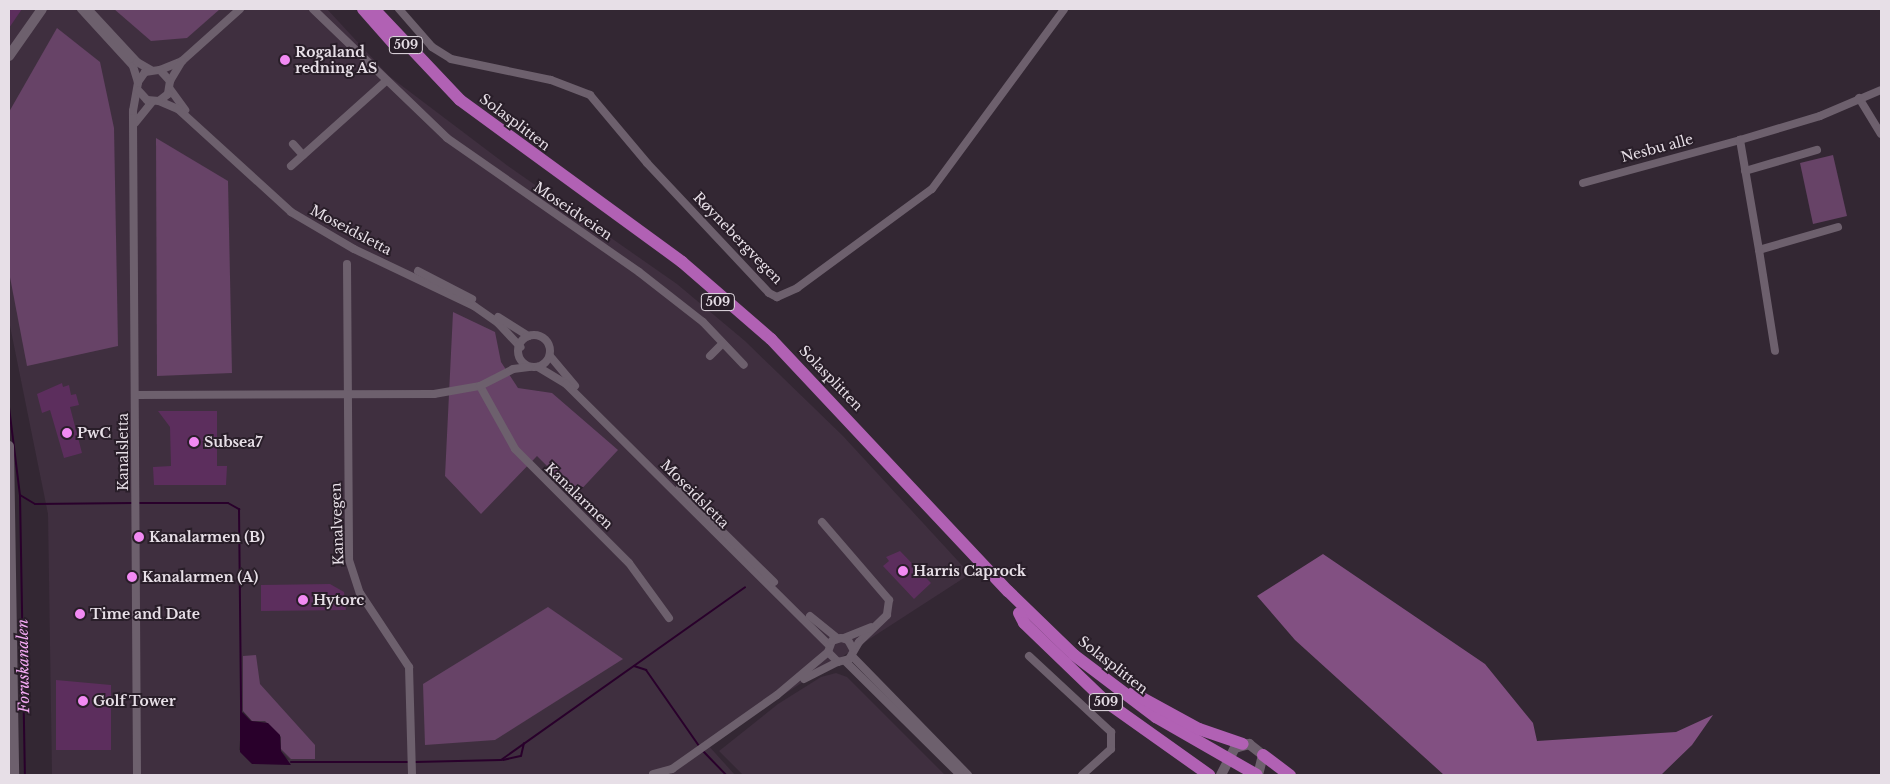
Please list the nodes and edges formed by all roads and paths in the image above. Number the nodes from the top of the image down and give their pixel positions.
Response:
1 (81, 9) edge
2 (88, 9) edge
3 (240, 9) edge
4 (313, 9) edge
5 (361, 9) edge
6 (374, 9) edge
7 (386, 9) edge
8 (399, 9) edge
9 (1064, 9) edge
10 (38, 11) edge
11 (9, 56) edge
12 (182, 61) junction
13 (151, 70) junction
14 (160, 70) junction
15 (439, 80) junction
16 (386, 81) junction
17 (138, 82) junction
18 (170, 85) junction
19 (1881, 90) edge
20 (139, 91) junction
21 (1859, 98) junction
22 (155, 102) junction
23 (132, 129) junction
24 (1881, 134) edge
25 (1740, 140) junction
26 (293, 144) dead end
27 (1817, 150) dead end
28 (303, 155) junction
29 (292, 166) dead end
30 (1745, 171) junction
31 (1583, 183) dead end
32 (1838, 227) dead end
33 (1759, 250) junction
34 (347, 264) dead end
35 (528, 336) junction
36 (723, 343) junction
37 (519, 351) junction
38 (1775, 351) dead end
39 (550, 356) junction
40 (710, 356) dead end
41 (744, 365) dead end
42 (529, 367) junction
43 (538, 368) junction
44 (506, 372) junction
45 (480, 386) junction
46 (347, 394) junction
47 (135, 395) junction
48 (9, 446) edge
49 (822, 522) dead end
50 (1019, 613) junction
51 (669, 618) dead end
52 (880, 623) junction
53 (841, 638) junction
54 (1060, 643) junction
55 (829, 648) junction
56 (1029, 656) dead end
57 (847, 657) junction
58 (777, 695) junction
59 (1243, 744) junction
60 (1263, 755) junction
61 (1215, 758) junction
62 (1183, 759) junction
63 (412, 772) edge
64 (670, 772) edge
65 (14, 775) edge
66 (137, 775) edge
67 (644, 775) edge
68 (654, 775) edge
69 (960, 775) edge
70 (968, 775) edge
71 (1082, 775) edge
72 (1202, 775) edge
73 (1209, 775) edge
74 (1221, 775) edge
75 (1240, 775) edge
76 (1258, 775) edge
77 (1290, 775) edge

1 - 17 street
2 - 13 street
3 - 12 street
4 - 16 street, Moseidveien
5 - 50 highway, Solasplitten / 509
6 - 15 highway, Solasplitten / 509
7 - 15 highway, 509
8 - 9 street, Røynebergvegen
10 - 11 street
12 - 14 street
12 - 18 street
13 - 14 street
13 - 17 street
14 - 18 street
15 - 54 highway, Solasplitten / 509
16 - 28 street
16 - 36 street, Moseidveien
17 - 20 street
18 - 22 street
18 - 35 street, Moseidsletta
19 - 21 street, Nesbu alle
20 - 22 street
20 - 23 street, Kanalsletta
21 - 24 street
21 - 25 street, Nesbu alle
22 - 23 street
22 - 37 street, Moseidsletta
23 - 47 street, Kanalsletta
25 - 30 street
25 - 31 street, Nesbu alle
26 - 28 street
27 - 30 street
28 - 29 street
30 - 33 street
32 - 33 street
33 - 38 street
34 - 46 street
35 - 37 street
35 - 39 street
36 - 40 street
36 - 41 street, Moseidveien
37 - 42 street
37 - 44 street
39 - 43 street
39 - 53 street, Moseidsletta
42 - 43 street
42 - 44 street
43 - 55 street, Moseidsletta
44 - 45 street
45 - 46 street
45 - 51 street, Kanalarmen
46 - 47 street
46 - 63 street, Kanalvegen
47 - 66 street, Kanalsletta
48 - 65 street
49 - 52 street
50 - 61 highway, Solasplitten / 509
50 - 62 highway, 509
52 - 53 street
52 - 57 street
53 - 55 street
53 - 57 street, Moseidsletta
54 - 59 highway, 509
54 - 61 highway, Solasplitten / 509
55 - 57 street, Moseidsletta
55 - 58 street
56 - 71 street
57 - 58 street
57 - 69 street
57 - 70 street
58 - 64 street
59 - 60 street
59 - 74 street
60 - 76 street
60 - 77 highway
61 - 75 highway, Solasplitten / 509
61 - 76 highway, Solasplitten / 509
62 - 72 street
62 - 73 highway, 509
64 - 68 street
67 - 68 street

